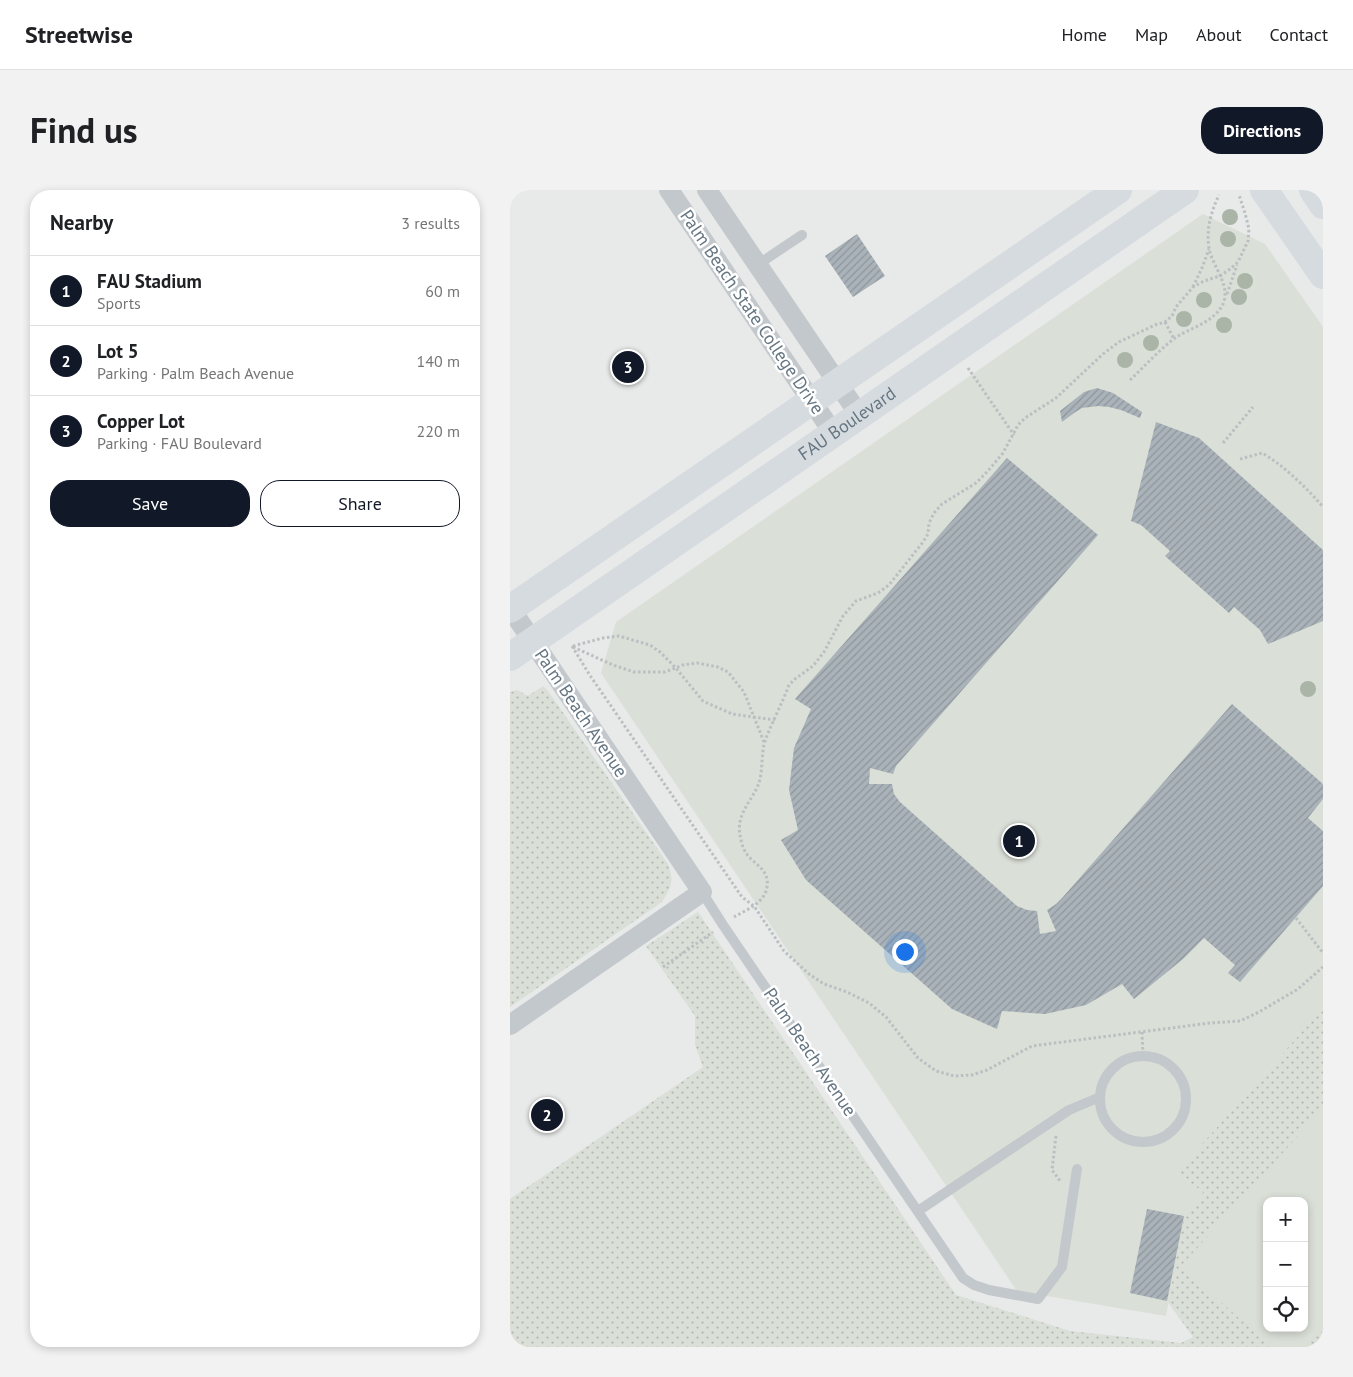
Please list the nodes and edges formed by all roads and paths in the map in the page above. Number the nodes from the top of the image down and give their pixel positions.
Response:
1 (669, 190) edge
2 (707, 190) edge
3 (1118, 190) edge
4 (1185, 190) edge
5 (1313, 190) edge
6 (1252, 193) edge
7 (1219, 195) dead end
8 (1323, 205) edge
9 (802, 235) dead end
10 (1209, 248) junction
11 (1238, 262) junction
12 (757, 265) junction
13 (1220, 276) junction
14 (1323, 276) edge
15 (732, 282) junction
16 (1193, 287) junction
17 (1225, 299) junction
18 (1165, 322) junction
19 (1174, 339) junction
20 (968, 368) dead end
21 (1130, 380) dead end
22 (837, 384) junction
23 (811, 401) junction
24 (1253, 407) dead end
25 (860, 416) junction
26 (834, 434) junction
27 (1014, 435) junction
28 (1223, 443) dead end
29 (1240, 459) dead end
30 (1323, 506) edge
31 (510, 609) edge
32 (533, 641) junction
33 (572, 646) junction
34 (510, 657) edge
35 (675, 667) junction
36 (754, 717) junction
37 (774, 720) junction
38 (765, 743) junction
39 (702, 892) junction
40 (754, 906) junction
41 (1296, 918) dead end
42 (723, 925) junction
43 (1323, 953) edge
44 (663, 967) dead end
45 (1323, 968) edge
46 (510, 1025) edge
47 (1142, 1032) junction
48 (1143, 1055) junction
49 (1100, 1097) junction
50 (1058, 1117) junction
51 (1077, 1169) dead end
52 (1072, 1198) junction
53 (918, 1211) junction

1 - 15 street, Palm Beach State College Drive
2 - 12 street, Palm Beach State College Drive
3 - 22 street
4 - 25 street, FAU Boulevard
5 - 8 street
6 - 11 path
6 - 14 street
7 - 10 path
9 - 12 lane
10 - 13 path
10 - 16 path
11 - 13 path
11 - 17 path
12 - 15 street
12 - 22 street, Palm Beach State College Drive
13 - 16 path
13 - 17 path
15 - 23 street, Palm Beach State College Drive
16 - 18 path
17 - 19 path
18 - 19 path
18 - 27 path
19 - 21 path
20 - 27 path
22 - 23 street
22 - 25 street, Palm Beach State College Drive
23 - 26 street, Palm Beach State College Drive
23 - 31 street
24 - 28 path
25 - 26 street, FAU Boulevard
26 - 32 street, FAU Boulevard
27 - 37 path
29 - 30 path
31 - 32 street, Palm Beach Avenue
32 - 34 street, FAU Boulevard
32 - 39 street, Palm Beach Avenue
33 - 35 path
33 - 35 path
33 - 40 path
35 - 36 path
35 - 36 path
36 - 37 path
36 - 38 path
37 - 38 path
38 - 40 path
39 - 42 lane, Palm Beach Avenue
39 - 46 street
40 - 42 path
40 - 47 path
41 - 43 path
42 - 44 path
42 - 53 lane, Palm Beach Avenue
45 - 47 path
47 - 48 path
48 - 49 lane
48 - 49 lane
49 - 50 lane
50 - 52 path
50 - 53 lane
51 - 52 lane
52 - 53 lane, Palm Beach Avenue

